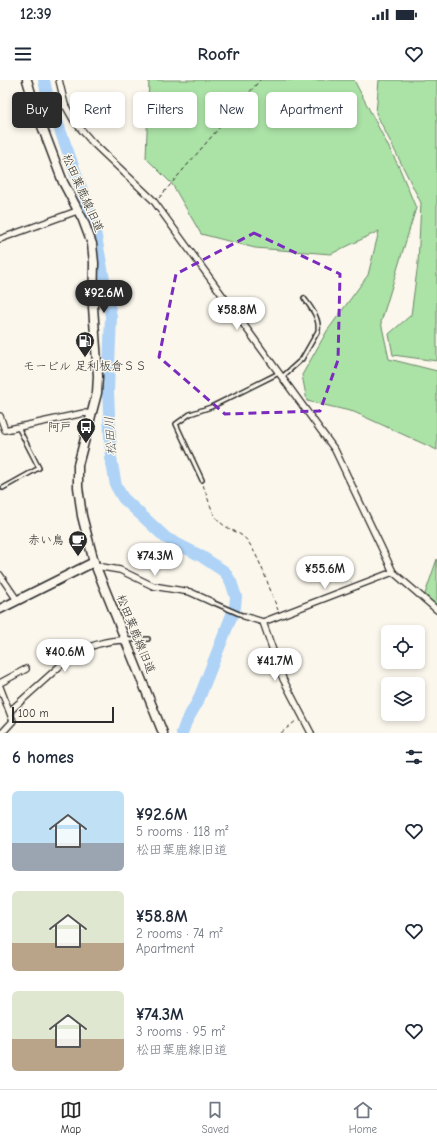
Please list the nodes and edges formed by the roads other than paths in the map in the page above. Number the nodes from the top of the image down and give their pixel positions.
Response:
1 (27, 80) edge
2 (59, 80) edge
3 (32, 92) edge
4 (63, 105) joint
5 (44, 128) edge
6 (77, 210) junction
7 (0, 239) edge
8 (304, 298) dead end
9 (279, 376) junction
10 (92, 414) junction
11 (0, 416) edge
12 (18, 427) junction
13 (202, 480) road end
14 (3, 488) dead end
15 (95, 564) junction
16 (393, 572) junction
17 (0, 575) edge
18 (17, 600) junction
19 (212, 602) joint
20 (0, 609) edge
21 (437, 610) edge
22 (244, 616) joint
23 (263, 622) junction
24 (148, 639) dead end
25 (125, 640) junction
26 (26, 669) dead end
27 (0, 683) edge
28 (0, 688) edge
29 (10, 711) junction
30 (2, 733) edge
31 (163, 733) edge
32 (311, 733) edge

1 - 3 street, 松田葉鹿線旧道
2 - 4 street
4 - 9 street
5 - 6 street, 松田葉鹿線旧道
6 - 7 street
6 - 10 street, 松田葉鹿線旧道
8 - 9 lane
9 - 13 lane
9 - 16 street
10 - 12 street
10 - 15 street, 松田葉鹿線旧道
11 - 12 street
12 - 14 lane
15 - 18 street
15 - 19 street
15 - 25 street, 松田葉鹿線旧道
16 - 21 street
16 - 23 street
17 - 18 street
18 - 20 street
19 - 22 lane
22 - 23 street
23 - 32 street
24 - 25 lane
25 - 29 street
25 - 31 street, 松田葉鹿線旧道
26 - 27 street
28 - 29 street
29 - 30 street

